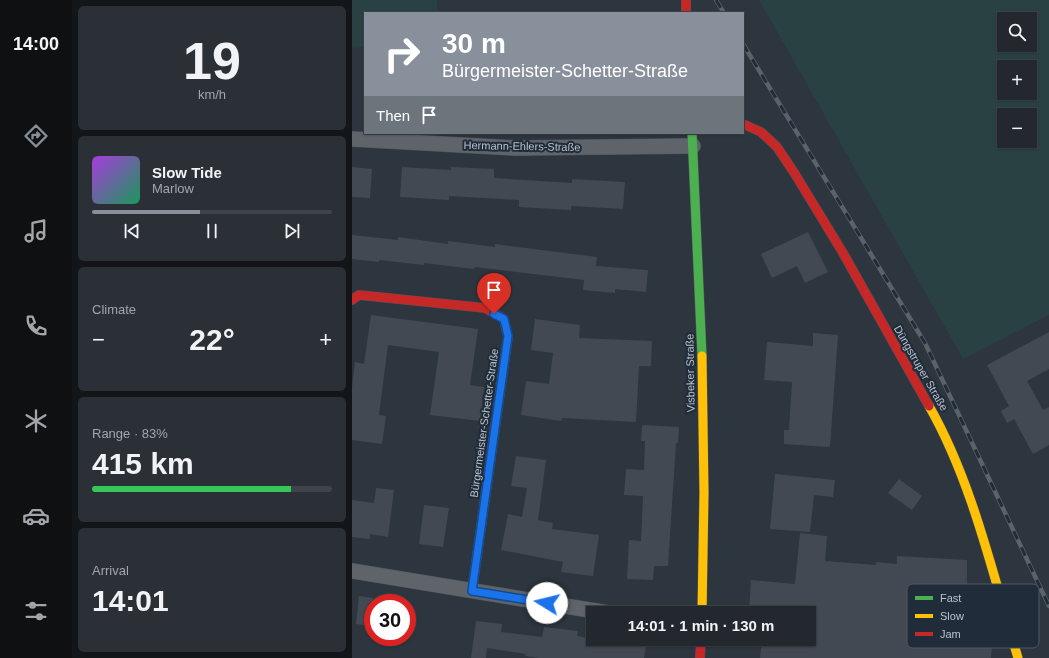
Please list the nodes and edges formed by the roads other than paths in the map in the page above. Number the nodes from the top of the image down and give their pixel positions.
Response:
1 (686, 0) edge
2 (686, 12) edge
3 (744, 124) edge
4 (352, 139) edge
5 (692, 139) edge
6 (352, 300) edge
7 (352, 571) edge
8 (995, 584) edge
9 (472, 591) junction
10 (702, 606) edge
11 (586, 609) edge
12 (701, 646) edge
13 (1015, 648) edge
14 (700, 658) edge
15 (1018, 658) edge

1 - 2 street
3 - 8 street, Düngstruper Straße
4 - 5 street, Hermann-Ehlers-Straße
5 - 10 street, Visbeker Straße
6 - 9 street, Bürgermeister-Schetter-Straße
7 - 9 street
9 - 11 street
12 - 14 street
13 - 15 street, Düngstruper Straße

